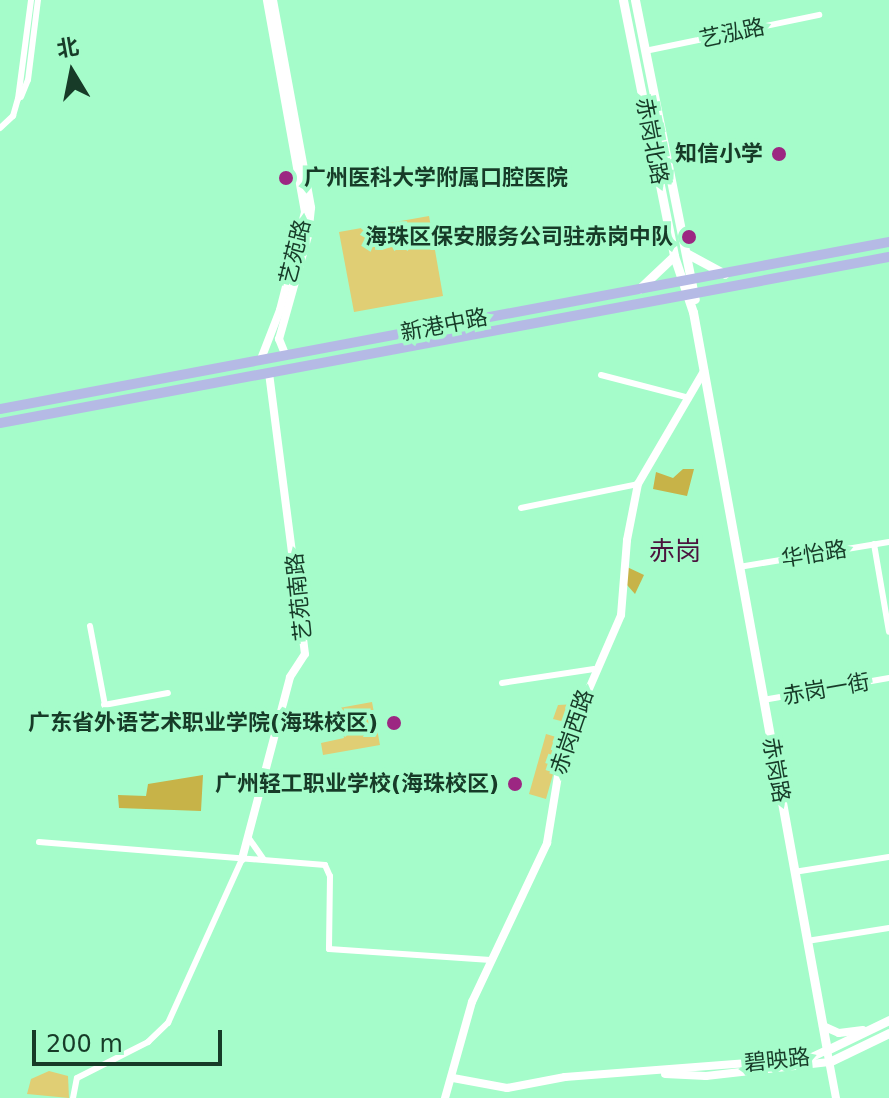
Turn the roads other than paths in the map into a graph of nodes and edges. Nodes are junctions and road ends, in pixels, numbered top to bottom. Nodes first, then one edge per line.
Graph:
1 (31, 0) edge
2 (38, 0) edge
3 (267, 0) edge
4 (273, 0) edge
5 (623, 0) edge
6 (635, 0) edge
7 (819, 15) dead end
8 (645, 51) junction
9 (18, 99) junction
10 (0, 128) edge
11 (889, 242) edge
12 (686, 253) junction
13 (674, 256) junction
14 (889, 257) edge
15 (725, 274) junction
16 (686, 281) junction
17 (639, 289) junction
18 (692, 293) junction
19 (285, 354) junction
20 (261, 359) junction
21 (704, 371) junction
22 (269, 372) junction
23 (601, 375) dead end
24 (689, 398) junction
25 (0, 409) edge
26 (0, 423) edge
27 (717, 442) junction
28 (638, 484) junction
29 (521, 508) dead end
30 (889, 542) edge
31 (874, 544) junction
32 (739, 567) junction
33 (90, 626) dead end
34 (889, 632) edge
35 (594, 669) junction
36 (889, 678) edge
37 (502, 683) dead end
38 (168, 693) dead end
39 (763, 700) junction
40 (104, 705) junction
41 (109, 727) dead end
42 (248, 837) junction
43 (39, 842) dead end
44 (889, 857) edge
45 (242, 859) junction
46 (265, 861) junction
47 (794, 872) junction
48 (889, 928) edge
49 (807, 941) junction
50 (491, 960) junction
51 (889, 1020) edge
52 (822, 1026) junction
53 (871, 1028) junction
54 (889, 1033) edge
55 (827, 1050) junction
56 (829, 1062) junction
57 (656, 1072) junction
58 (453, 1078) junction
59 (73, 1098) edge
60 (445, 1098) edge
61 (836, 1098) edge

1 - 9 street
2 - 9 street
3 - 20 street, 艺苑路
4 - 19 street, 艺苑路
5 - 13 main road, 赤岗北路
6 - 8 main road, 赤岗北路
7 - 8 street, 艺泓路
8 - 12 main road, 赤岗北路
9 - 10 street
11 - 15 main road, 新港中路
12 - 15 main road
12 - 16 main road, 赤岗北路
13 - 16 main road, 赤岗北路
13 - 17 main road
14 - 18 main road, 新港中路
15 - 16 main road, 新港中路
16 - 17 main road, 新港中路
16 - 18 main road, 赤岗路
17 - 19 main road, 新港中路
18 - 21 main road, 赤岗路
18 - 22 main road, 新港中路
18 - 27 main road, 赤岗路
19 - 20 main road, 新港中路
20 - 25 main road, 新港中路
21 - 24 street, 赤岗西路
21 - 27 main road, 赤岗路
22 - 26 main road, 新港中路
22 - 42 street, 艺苑南路
23 - 24 street
24 - 28 street, 赤岗西路
27 - 32 main road, 赤岗路
28 - 29 street
28 - 35 street, 赤岗西路
30 - 31 street, 华怡路
31 - 32 street, 华怡路
31 - 34 street
32 - 39 main road, 赤岗路
33 - 40 street
35 - 37 street
35 - 50 street, 赤岗西路
36 - 39 street, 赤岗一街
38 - 40 street
39 - 47 main road, 赤岗路
40 - 41 street
42 - 45 street, 艺苑南路
42 - 46 street
43 - 45 street
44 - 47 street
45 - 46 street
45 - 59 street
46 - 50 street
47 - 49 main road, 赤岗路
48 - 49 street
49 - 52 main road, 赤岗路
50 - 58 street, 赤岗西路
51 - 53 main road, 碧映路
52 - 53 street
52 - 55 main road, 赤岗路
53 - 55 main road, 碧映路
54 - 56 main road, 碧映路
55 - 56 street, 赤岗路
55 - 57 street, 碧映路
56 - 57 street, 碧映路
56 - 61 street, 赤岗路
57 - 58 street, 碧映路
58 - 60 street, 赤岗西路

